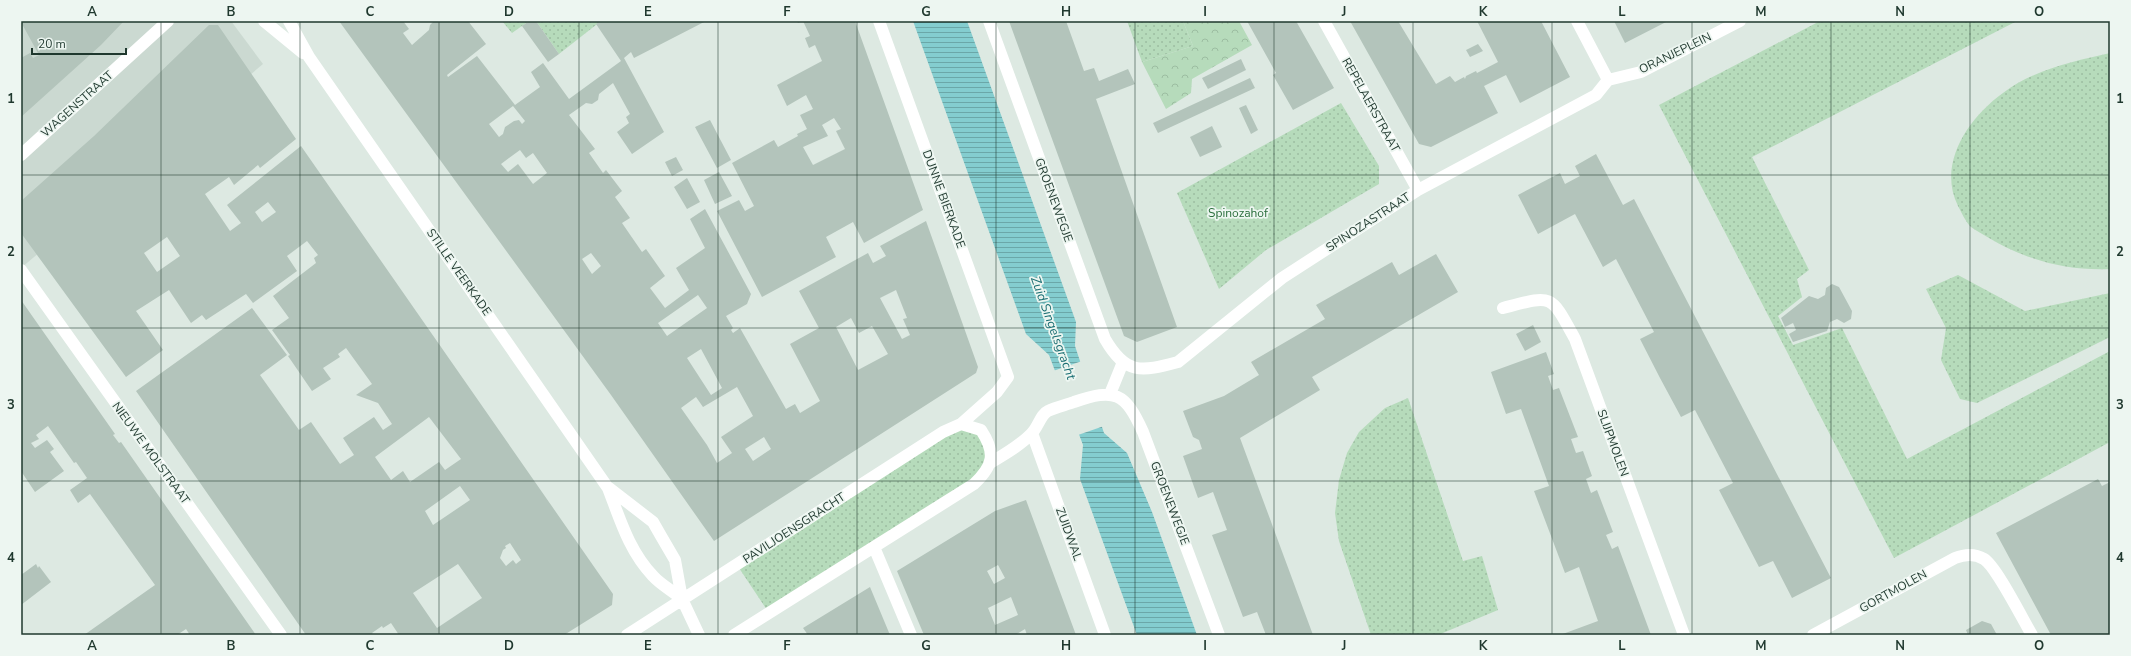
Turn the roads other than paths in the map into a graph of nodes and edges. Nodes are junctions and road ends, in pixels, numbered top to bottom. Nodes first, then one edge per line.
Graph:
1 (168, 21) edge
2 (264, 21) edge
3 (289, 21) edge
4 (879, 21) edge
5 (989, 21) edge
6 (1324, 21) edge
7 (1577, 21) edge
8 (1740, 21) edge
9 (309, 57) junction
10 (1608, 80) junction
11 (21, 156) edge
12 (1418, 190) junction
13 (21, 270) edge
14 (1503, 308) dead end
15 (1123, 362) junction
16 (1135, 369) joint
17 (1008, 377) joint
18 (1110, 394) junction
19 (961, 424) junction
20 (1032, 433) junction
21 (990, 463) junction
22 (608, 488) junction
23 (874, 547) junction
24 (682, 599) junction
25 (281, 635) edge
26 (627, 635) edge
27 (699, 635) edge
28 (734, 635) edge
29 (911, 635) edge
30 (1106, 635) edge
31 (1220, 635) edge
32 (1684, 635) edge
33 (1813, 635) edge
34 (2032, 635) edge

1 - 11 street, WAGENSTRAAT
2 - 9 street, STILLE VEERKADE
3 - 9 street, STILLE VEERKADE
4 - 17 street, DUNNE BIERKADE
5 - 15 street, GROENEWEGJE
6 - 12 street, REPELAERSTRAAT
7 - 10 street
8 - 10 street, ORANJEPLEIN
9 - 22 street, STILLE VEERKADE
10 - 12 street, SPINOZASTRAAT
12 - 16 street, SPINOZASTRAAT
13 - 25 street, NIEUWE MOLSTRAAT
14 - 32 street, SLIJPMOLEN
15 - 16 street, GROENEWEGJE
15 - 18 street
17 - 19 street, PAVILJOENSGRACHT
18 - 20 street
18 - 31 street, GROENEWEGJE
19 - 21 street
19 - 24 street, PAVILJOENSGRACHT
20 - 21 street
20 - 30 street, ZUIDWAL
21 - 23 street
22 - 24 street, STILLE VEERKADE
22 - 24 street, STILLE VEERKADE
23 - 28 street
23 - 29 street
24 - 26 street, PAVILJOENSGRACHT
24 - 27 street, STILLE VEERKADE
33 - 34 street, GORTMOLEN

